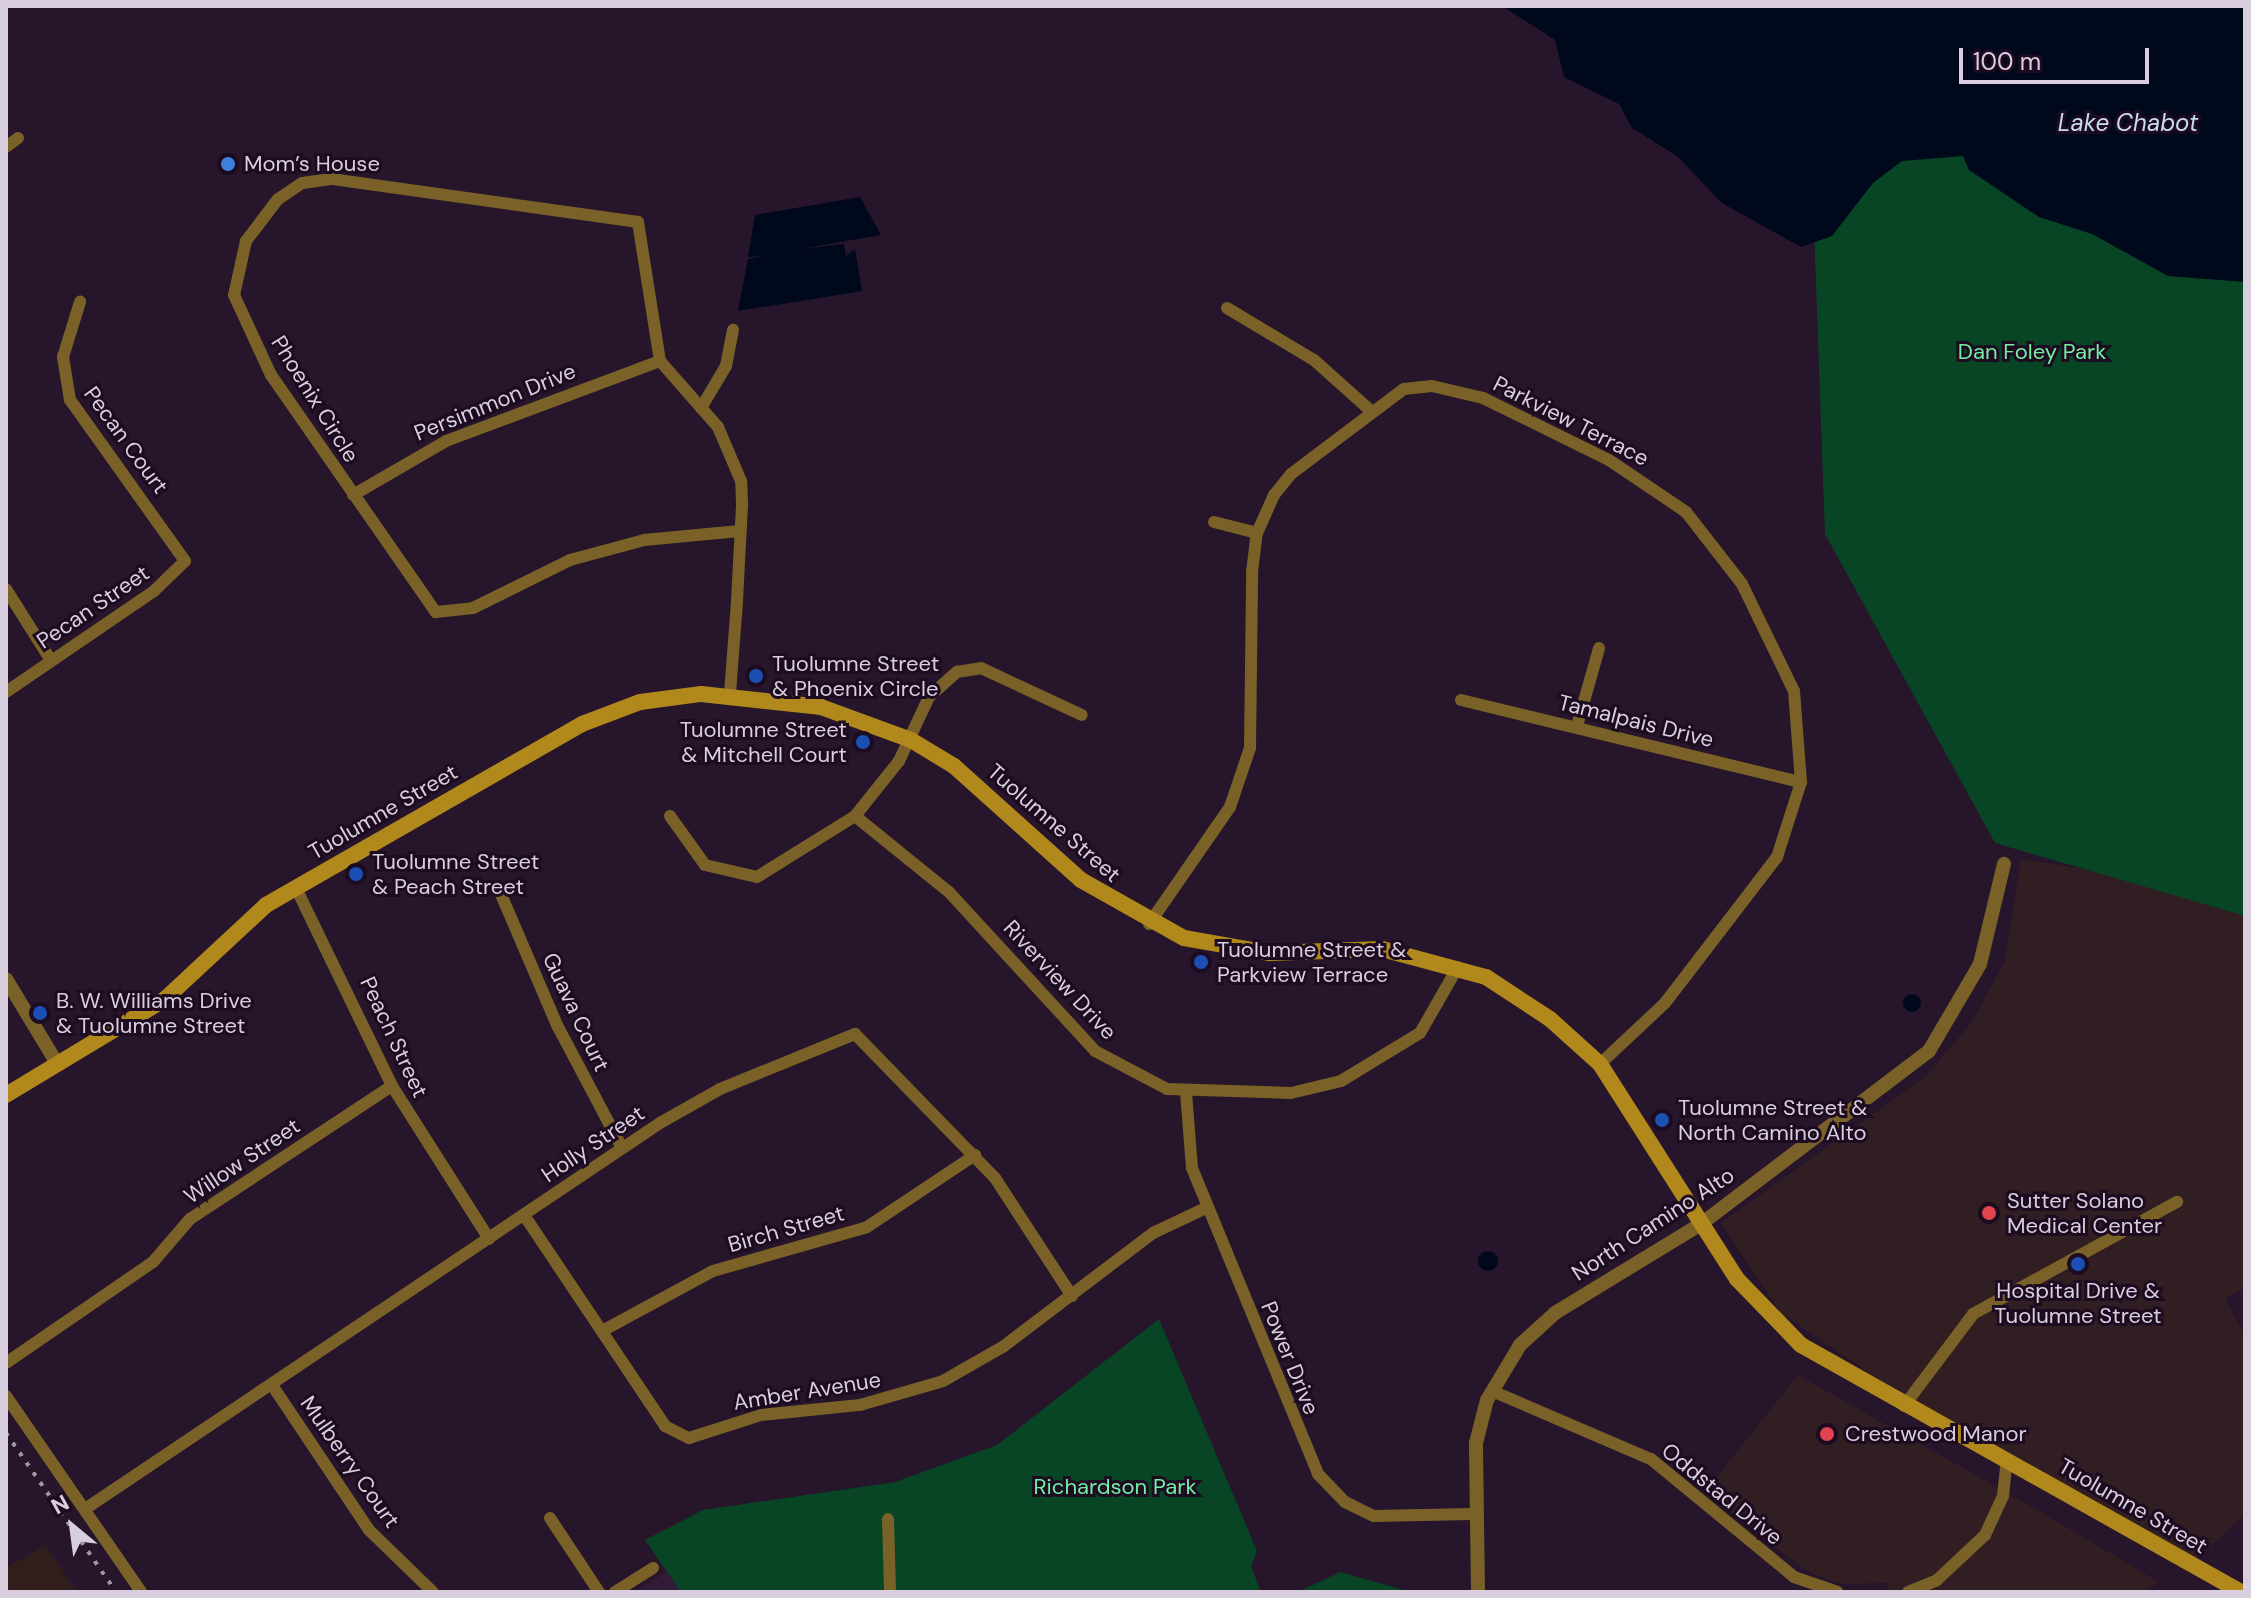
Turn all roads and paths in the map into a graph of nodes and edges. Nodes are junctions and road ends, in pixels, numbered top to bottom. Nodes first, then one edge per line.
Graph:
1 (18, 138) dead end
2 (6, 147) edge
3 (80, 302) dead end
4 (1227, 308) dead end
5 (733, 330) dead end
6 (660, 361) junction
7 (701, 408) junction
8 (1370, 410) junction
9 (353, 495) junction
10 (1214, 522) dead end
11 (740, 531) junction
12 (1257, 533) junction
13 (180, 547) joint
14 (6, 589) edge
15 (1599, 648) dead end
16 (50, 659) junction
17 (6, 692) edge
18 (730, 693) junction
19 (1461, 700) dead end
20 (1082, 715) dead end
21 (1577, 726) junction
22 (911, 740) junction
23 (1801, 782) junction
24 (670, 816) dead end
25 (855, 816) junction
26 (2004, 864) dead end
27 (296, 888) junction
28 (500, 892) dead end
29 (1149, 924) junction
30 (1458, 967) junction
31 (6, 979) edge
32 (1600, 1064) junction
33 (58, 1065) junction
34 (392, 1086) junction
35 (1186, 1093) junction
36 (6, 1095) edge
37 (622, 1148) junction
38 (975, 1155) junction
39 (2177, 1202) dead end
40 (1206, 1208) junction
41 (524, 1215) junction
42 (1701, 1224) junction
43 (489, 1239) junction
44 (1072, 1296) junction
45 (602, 1331) junction
46 (6, 1363) edge
47 (272, 1385) junction
48 (1492, 1391) junction
49 (6, 1396) edge
50 (1904, 1406) junction
51 (2007, 1460) junction
52 (85, 1509) junction
53 (1472, 1514) junction
54 (550, 1518) dead end
55 (888, 1519) dead end
56 (653, 1568) dead end
57 (141, 1592) edge
58 (433, 1592) edge
59 (599, 1592) edge
60 (615, 1592) edge
61 (890, 1592) edge
62 (1478, 1592) edge
63 (1838, 1592) edge
64 (1908, 1592) edge
65 (2241, 1592) edge

1 - 2 street
3 - 13 street, Pecan Court
4 - 8 street
5 - 7 street
6 - 7 street
6 - 9 street, Persimmon Drive
6 - 9 street, Phoenix Circle
7 - 11 street
8 - 12 street, Parkview Terrace
8 - 23 street, Parkview Terrace
9 - 11 street, Phoenix Circle
10 - 12 street
11 - 18 street
12 - 29 street, Parkview Terrace
13 - 16 street, Pecan Street
14 - 16 street
15 - 21 street
16 - 17 street, Pecan Street
18 - 22 main road, Tuolumne Street
18 - 27 main road, Tuolumne Street
19 - 21 street, Tamalpais Drive
20 - 22 street
21 - 23 street, Tamalpais Drive
22 - 25 street
22 - 29 main road, Tuolumne Street
23 - 32 street, Parkview Terrace
24 - 25 street
25 - 35 street, Riverview Drive
26 - 42 street, North Camino Alto
27 - 33 main road, Tuolumne Street
27 - 34 street, Peach Street
28 - 37 street, Guava Court
29 - 30 main road, Tuolumne Street
30 - 32 main road, Tuolumne Street
30 - 35 street, Riverview Drive
31 - 33 street
32 - 42 main road, Tuolumne Street
33 - 36 main road, Tuolumne Street
34 - 43 street, Peach Street
34 - 46 street, Willow Street
35 - 40 street, Power Drive
37 - 38 street, Holly Street
37 - 41 street, Holly Street
38 - 44 street, Holly Street
38 - 45 street, Birch Street
39 - 50 street
40 - 44 street, Amber Avenue
40 - 53 street, Power Drive
41 - 43 street, Holly Street
41 - 45 street, Amber Avenue
42 - 48 street, North Camino Alto
42 - 50 main road, Tuolumne Street
43 - 47 street, Holly Street
44 - 45 street, Amber Avenue
47 - 52 street, Holly Street
47 - 58 street, Mulberry Court
48 - 53 street, North Camino Alto
48 - 63 street, Oddstad Drive
49 - 52 street
50 - 51 main road, Tuolumne Street
51 - 64 street
51 - 65 main road, Tuolumne Street
52 - 57 street
53 - 62 street, North Camino Alto
54 - 59 street
55 - 61 street
56 - 60 street

